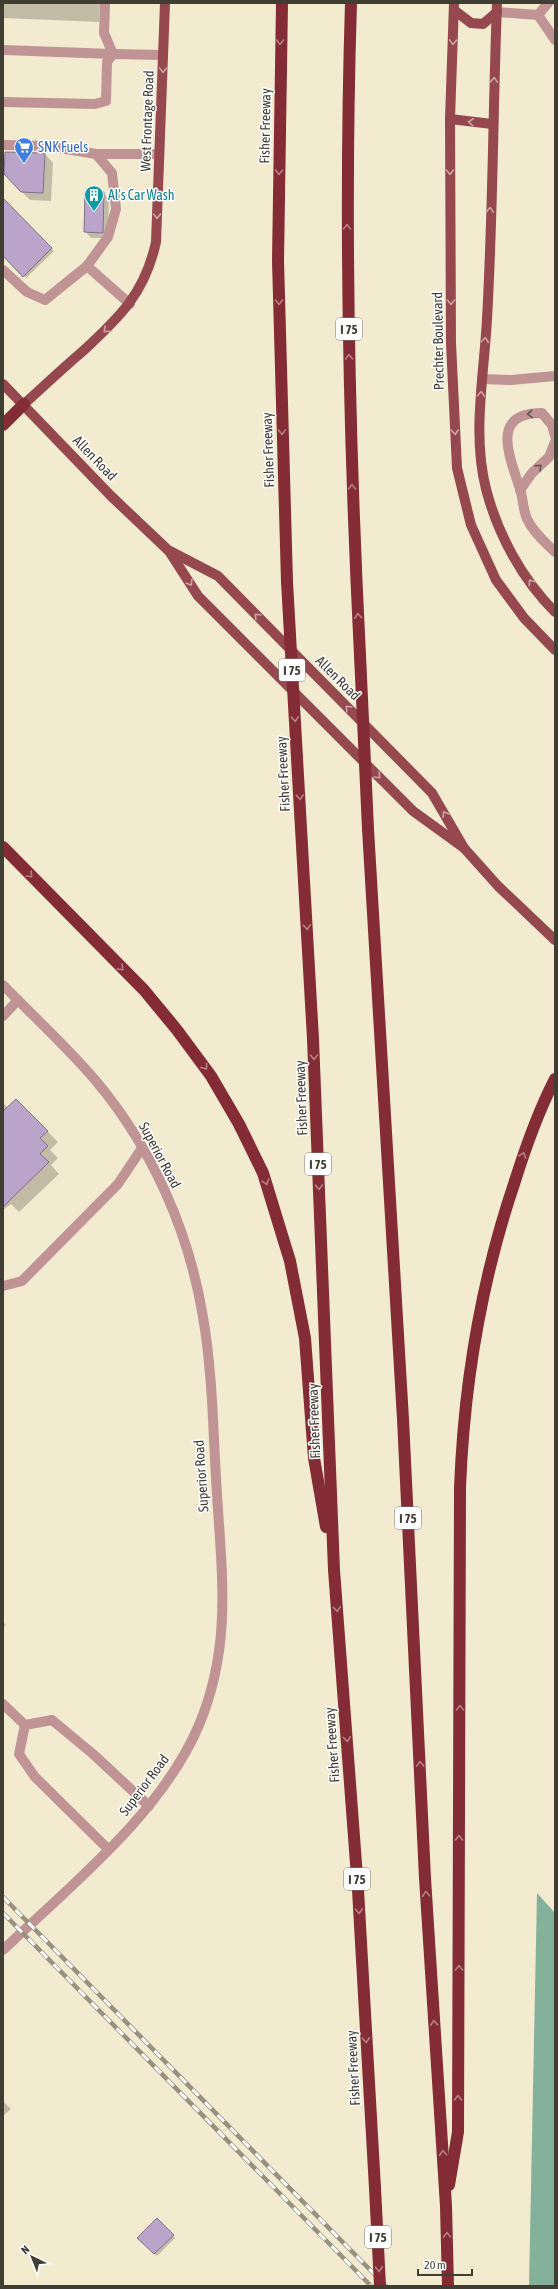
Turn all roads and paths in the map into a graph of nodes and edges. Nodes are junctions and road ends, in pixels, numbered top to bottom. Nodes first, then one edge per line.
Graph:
1 (105, 3) edge
2 (165, 3) edge
3 (282, 3) edge
4 (351, 3) edge
5 (548, 3) edge
6 (454, 7) edge
7 (497, 7) edge
8 (538, 15) junction
9 (555, 40) edge
10 (3, 50) edge
11 (113, 54) junction
12 (163, 55) junction
13 (3, 102) edge
14 (450, 119) junction
15 (492, 124) junction
16 (3, 145) edge
17 (96, 154) junction
18 (159, 154) junction
19 (87, 266) junction
20 (3, 270) edge
21 (130, 304) junction
22 (555, 376) edge
23 (482, 378) junction
24 (3, 384) edge
25 (24, 404) junction
26 (3, 425) edge
27 (555, 436) edge
28 (555, 442) edge
29 (520, 490) junction
30 (169, 551) junction
31 (555, 552) edge
32 (555, 612) edge
33 (555, 650) edge
34 (3, 847) edge
35 (464, 848) junction
36 (555, 940) edge
37 (3, 985) edge
38 (18, 1000) junction
39 (3, 1016) edge
40 (555, 1079) edge
41 (142, 1148) junction
42 (3, 1286) edge
43 (334, 1570) junction
44 (3, 1704) edge
45 (25, 1725) junction
46 (149, 1806) junction
47 (108, 1849) junction
48 (3, 1950) edge
49 (446, 2206) junction
50 (380, 2286) edge
51 (448, 2286) edge

1 - 11 street
2 - 12 main road, West Frontage Road
3 -> 43 highway, Fisher Freeway / I 75, bridge
49 -> 4 highway, I 75, bridge
5 - 8 street
6 - 7 main road
6 -> 14 main road, Prechter Boulevard
7 - 8 street
15 -> 7 main road
8 - 9 street
10 - 11 street
11 - 12 street
11 - 13 street
12 -> 18 main road, West Frontage Road
15 -> 14 main road
14 -> 33 main road, Prechter Boulevard
23 -> 15 main road
16 - 17 street
17 - 18 street
17 - 19 street
18 -> 21 main road, West Frontage Road
19 - 20 street
19 - 21 street
21 -> 25 main road, West Frontage Road
22 - 23 street
32 -> 23 main road
24 - 25 main road, Allen Road
25 - 26 highway
25 - 30 main road, Allen Road
27 -> 29 street
29 -> 28 street
29 - 31 street
30 -> 35 main road, Allen Road
35 -> 30 main road, Allen Road
34 -> 43 highway
35 - 36 main road, Allen Road
37 - 38 street, Superior Road
38 - 39 street
38 - 41 street, Superior Road
49 -> 40 highway
41 - 42 street
41 - 46 street, Superior Road
43 -> 50 highway, Fisher Freeway / I 75, bridge
44 - 45 street
45 - 46 street
45 - 47 street
46 - 47 street, Superior Road
47 - 48 street, Superior Road
51 -> 49 highway, I 75

